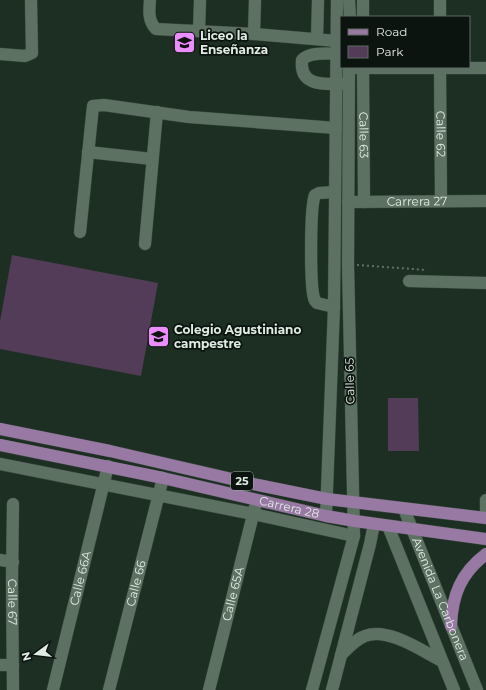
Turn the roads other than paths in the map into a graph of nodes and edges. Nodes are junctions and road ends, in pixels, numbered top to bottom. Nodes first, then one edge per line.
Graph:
1 (31, 0) edge
2 (150, 0) edge
3 (200, 0) edge
4 (255, 0) edge
5 (318, 0) edge
6 (337, 0) edge
7 (350, 0) edge
8 (363, 0) edge
9 (440, 0) edge
10 (350, 16) edge
11 (363, 16) edge
12 (440, 16) edge
13 (199, 31) junction
14 (254, 34) junction
15 (317, 39) junction
16 (337, 41) junction
17 (0, 54) edge
18 (339, 54) edge
19 (349, 68) edge
20 (363, 68) edge
21 (440, 68) edge
22 (486, 68) edge
23 (336, 84) junction
24 (349, 84) junction
25 (156, 112) junction
26 (336, 128) junction
27 (88, 152) junction
28 (152, 159) junction
29 (335, 192) junction
30 (486, 201) edge
31 (348, 202) junction
32 (364, 202) junction
33 (441, 202) junction
34 (80, 232) dead end
35 (145, 244) dead end
36 (409, 281) dead end
37 (486, 283) edge
38 (334, 307) junction
39 (0, 429) edge
40 (0, 445) edge
41 (0, 464) edge
42 (108, 466) junction
43 (163, 478) junction
44 (104, 485) junction
45 (158, 496) junction
46 (257, 499) junction
47 (327, 499) junction
48 (486, 500) edge
49 (353, 502) junction
50 (13, 504) dead end
51 (404, 509) junction
52 (253, 514) junction
53 (326, 516) junction
54 (486, 518) edge
55 (355, 521) junction
56 (374, 524) junction
57 (388, 526) junction
58 (412, 528) junction
59 (354, 536) junction
60 (486, 539) edge
61 (486, 554) edge
62 (0, 560) edge
63 (13, 562) junction
64 (451, 626) junction
65 (341, 655) junction
66 (442, 661) junction
67 (0, 665) edge
68 (13, 665) junction
69 (13, 690) edge
70 (53, 690) edge
71 (109, 690) edge
72 (210, 690) edge
73 (312, 690) edge
74 (332, 690) edge
75 (454, 690) edge
76 (476, 690) edge

1 - 17 street
2 - 13 street
3 - 13 street
4 - 14 street
5 - 15 street
6 - 16 street, Calle 65
7 - 10 street
8 - 11 street
9 - 12 street
13 - 14 street
14 - 15 street
15 - 16 street
16 - 18 street, Calle 65
18 - 23 street, Calle 65
18 - 23 street
19 - 24 street, Calle 65
20 - 21 street
20 - 32 street, Calle 63
21 - 22 street
21 - 33 street, Calle 62
23 - 24 street
23 - 26 street, Calle 65
24 - 31 street, Calle 65
25 - 26 street
25 - 27 street
25 - 28 street
26 - 29 street, Calle 65
27 - 28 street
27 - 34 street
28 - 35 street
29 - 38 street, Calle 65
29 - 38 street
30 - 33 street, Carrera 27
31 - 32 street, Carrera 27
31 - 49 street, Calle 65
32 - 33 street, Carrera 27
36 - 37 street
38 - 47 street, Calle 65
39 - 47 main road, Carrera 28 / 25
40 - 42 main road, Carrera 28 / 25
41 - 44 street
42 - 43 main road, Carrera 28 / 25
42 - 44 street, Calle 66A
43 - 45 street, Calle 66
43 - 46 main road, Carrera 28 / 25
44 - 45 street
44 - 70 street, Calle 66A
45 - 52 street
45 - 71 street, Calle 66
46 - 52 street, Calle 65A
46 - 53 main road, Carrera 28 / 25
47 - 49 main road, Carrera 28 / 25
47 - 53 street, Calle 65
48 - 54 street
49 - 51 main road, Carrera 28 / 25
49 - 55 street, Calle 65
50 - 63 street, Calle 67
51 - 54 main road, Carrera 28 / 25
51 - 58 street, Avenida La Carbonera
52 - 59 street
52 - 72 street, Calle 65A
53 - 55 main road, Carrera 28 / 25
55 - 56 main road, Carrera 28 / 25
55 - 59 street, Calle 65
56 - 57 main road, Carrera 28 / 25
56 - 65 street
57 - 58 main road, Carrera 28 / 25
57 - 66 street, Avenida La Carbonera
58 - 60 main road, Carrera 28 / 25
58 - 64 street, Avenida La Carbonera
59 - 73 street, Calle 65
61 - 64 main road
62 - 63 street
63 - 68 street, Calle 67
64 - 76 street, Avenida La Carbonera
65 - 66 street
65 - 74 street
66 - 75 street, Avenida La Carbonera
67 - 68 street
68 - 69 street, Calle 67

